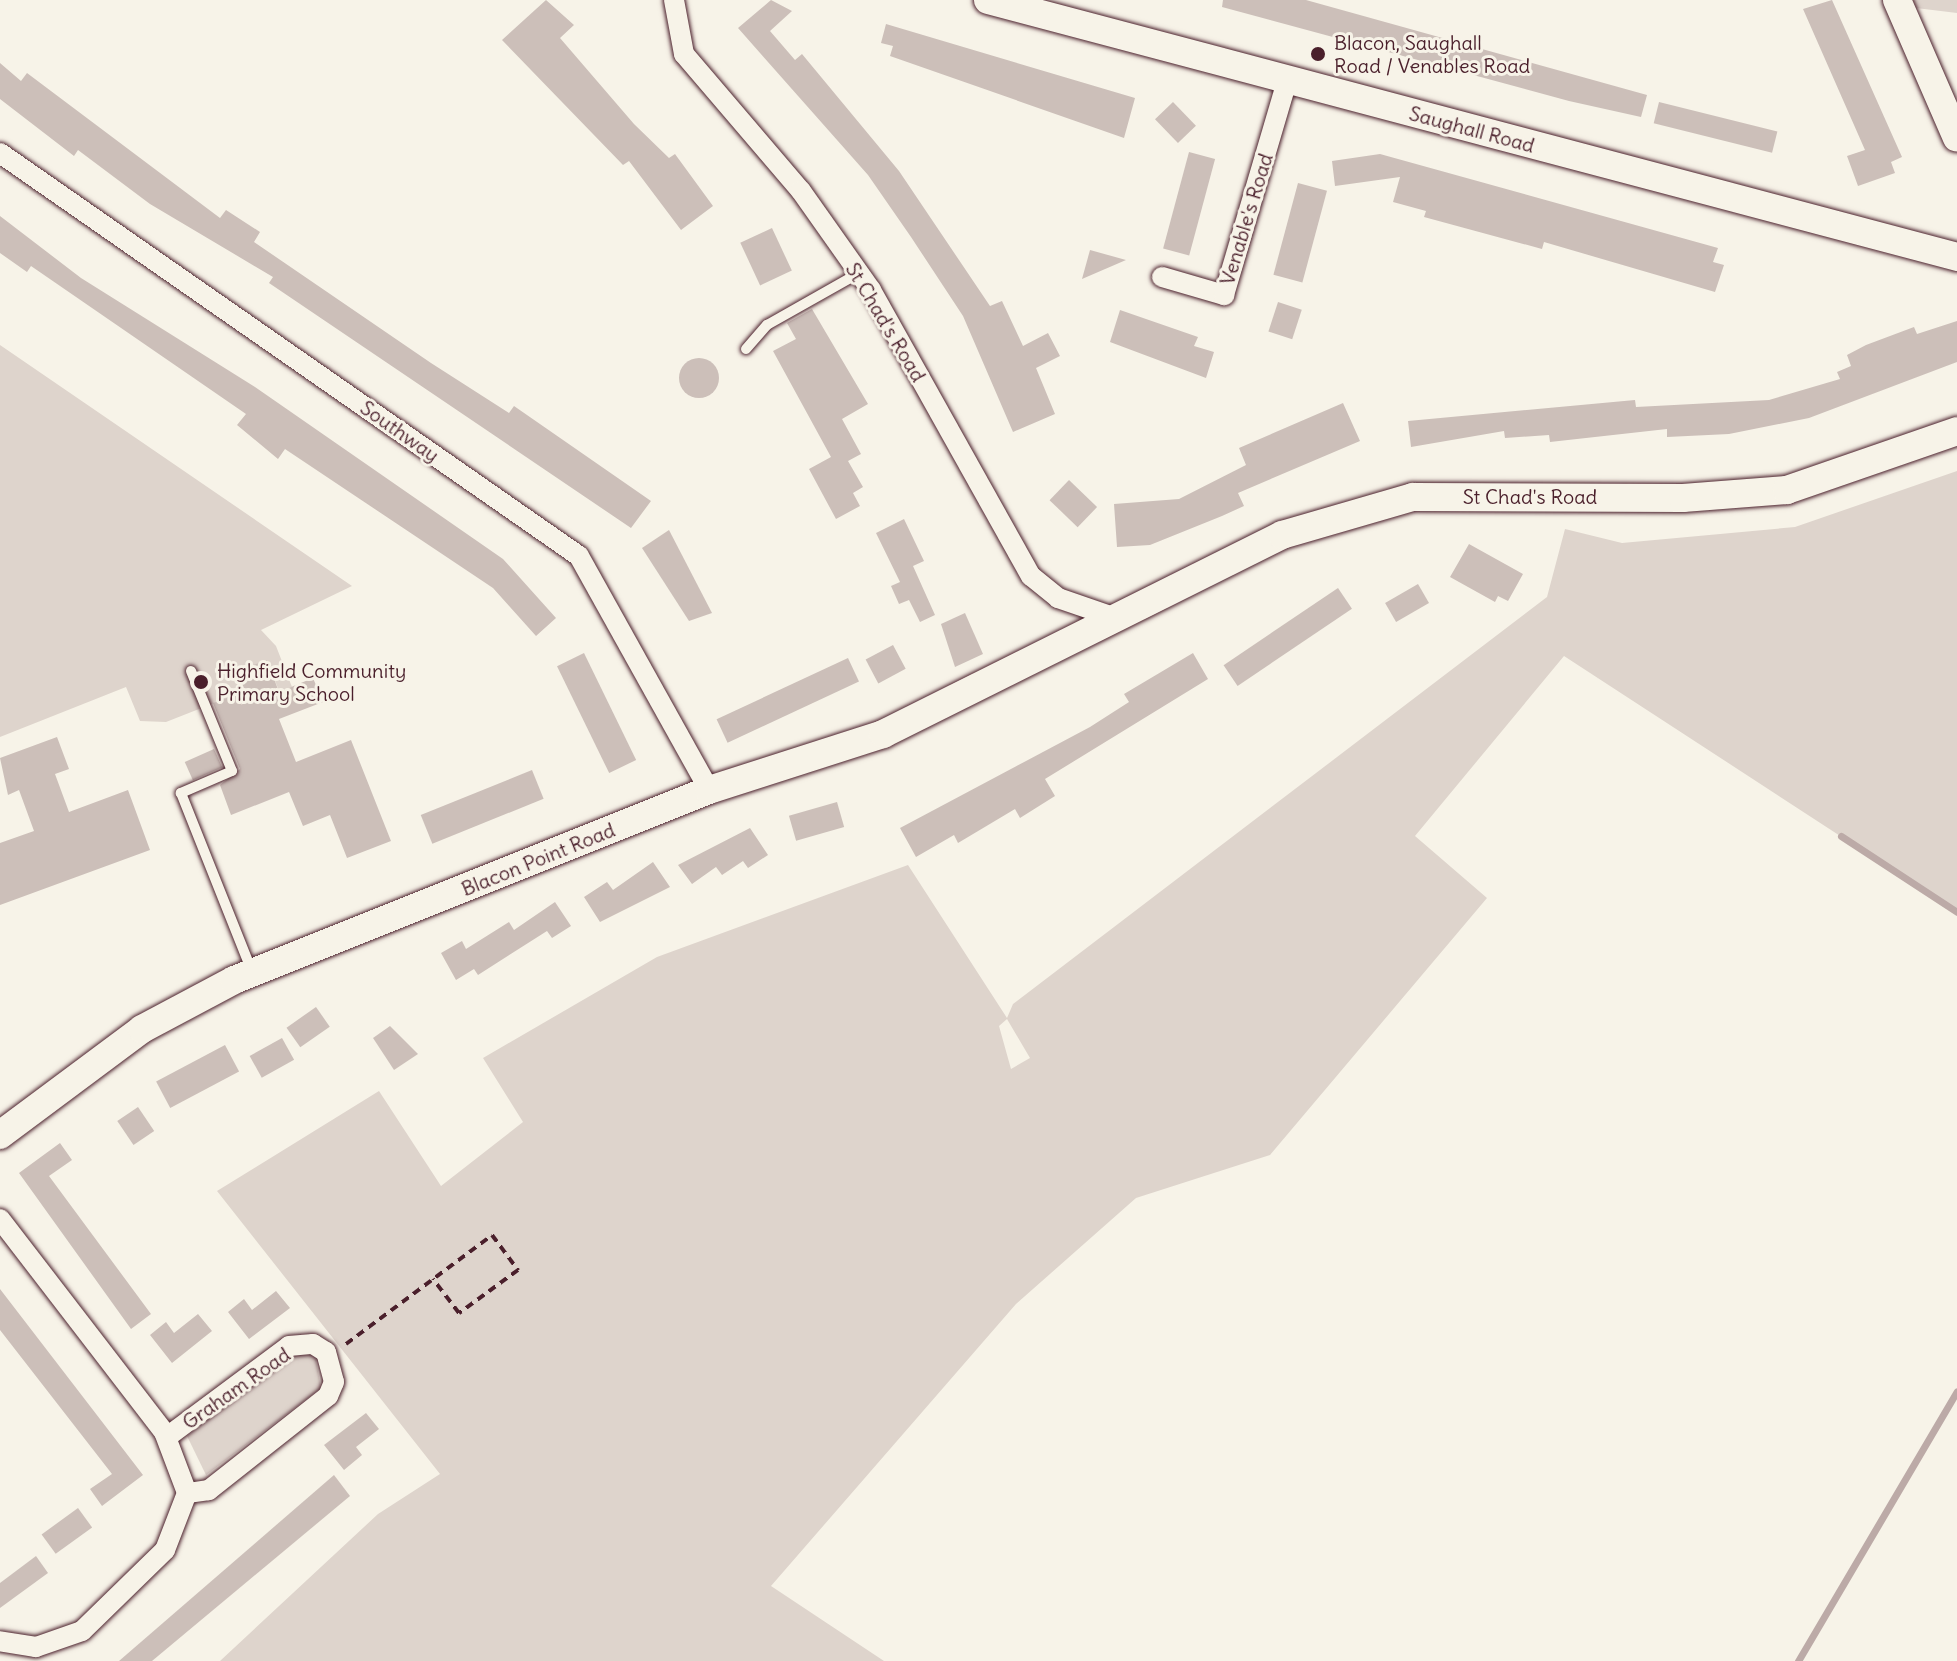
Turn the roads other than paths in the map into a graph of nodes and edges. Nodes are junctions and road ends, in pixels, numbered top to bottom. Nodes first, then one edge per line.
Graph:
1 (674, 0) edge
2 (988, 0) edge
3 (1897, 0) edge
4 (1287, 81) junction
5 (1957, 138) edge
6 (0, 153) edge
7 (1957, 257) edge
8 (859, 273) junction
9 (1162, 277) dead end
10 (746, 349) dead end
11 (1957, 431) edge
12 (1111, 624) junction
13 (191, 671) dead end
14 (709, 790) junction
15 (253, 973) junction
16 (0, 1135) edge
17 (0, 1219) edge
18 (167, 1437) junction
19 (187, 1493) junction
20 (0, 1641) edge

1 - 8 street, St Chad's Road
2 - 4 street, Saughall Road
3 - 5 street
4 - 7 street, Saughall Road
4 - 9 street, Venable's Road
6 - 14 street, Southway
8 - 10 lane
8 - 12 street, St Chad's Road
11 - 12 street, St Chad's Road
12 - 14 street, Blacon Point Road
13 - 15 lane
14 - 15 street, Blacon Point Road
15 - 16 street, Blacon Point Road
17 - 18 street, Graham Road
18 - 19 street, Graham Road
18 - 19 street, Graham Road
19 - 20 street

